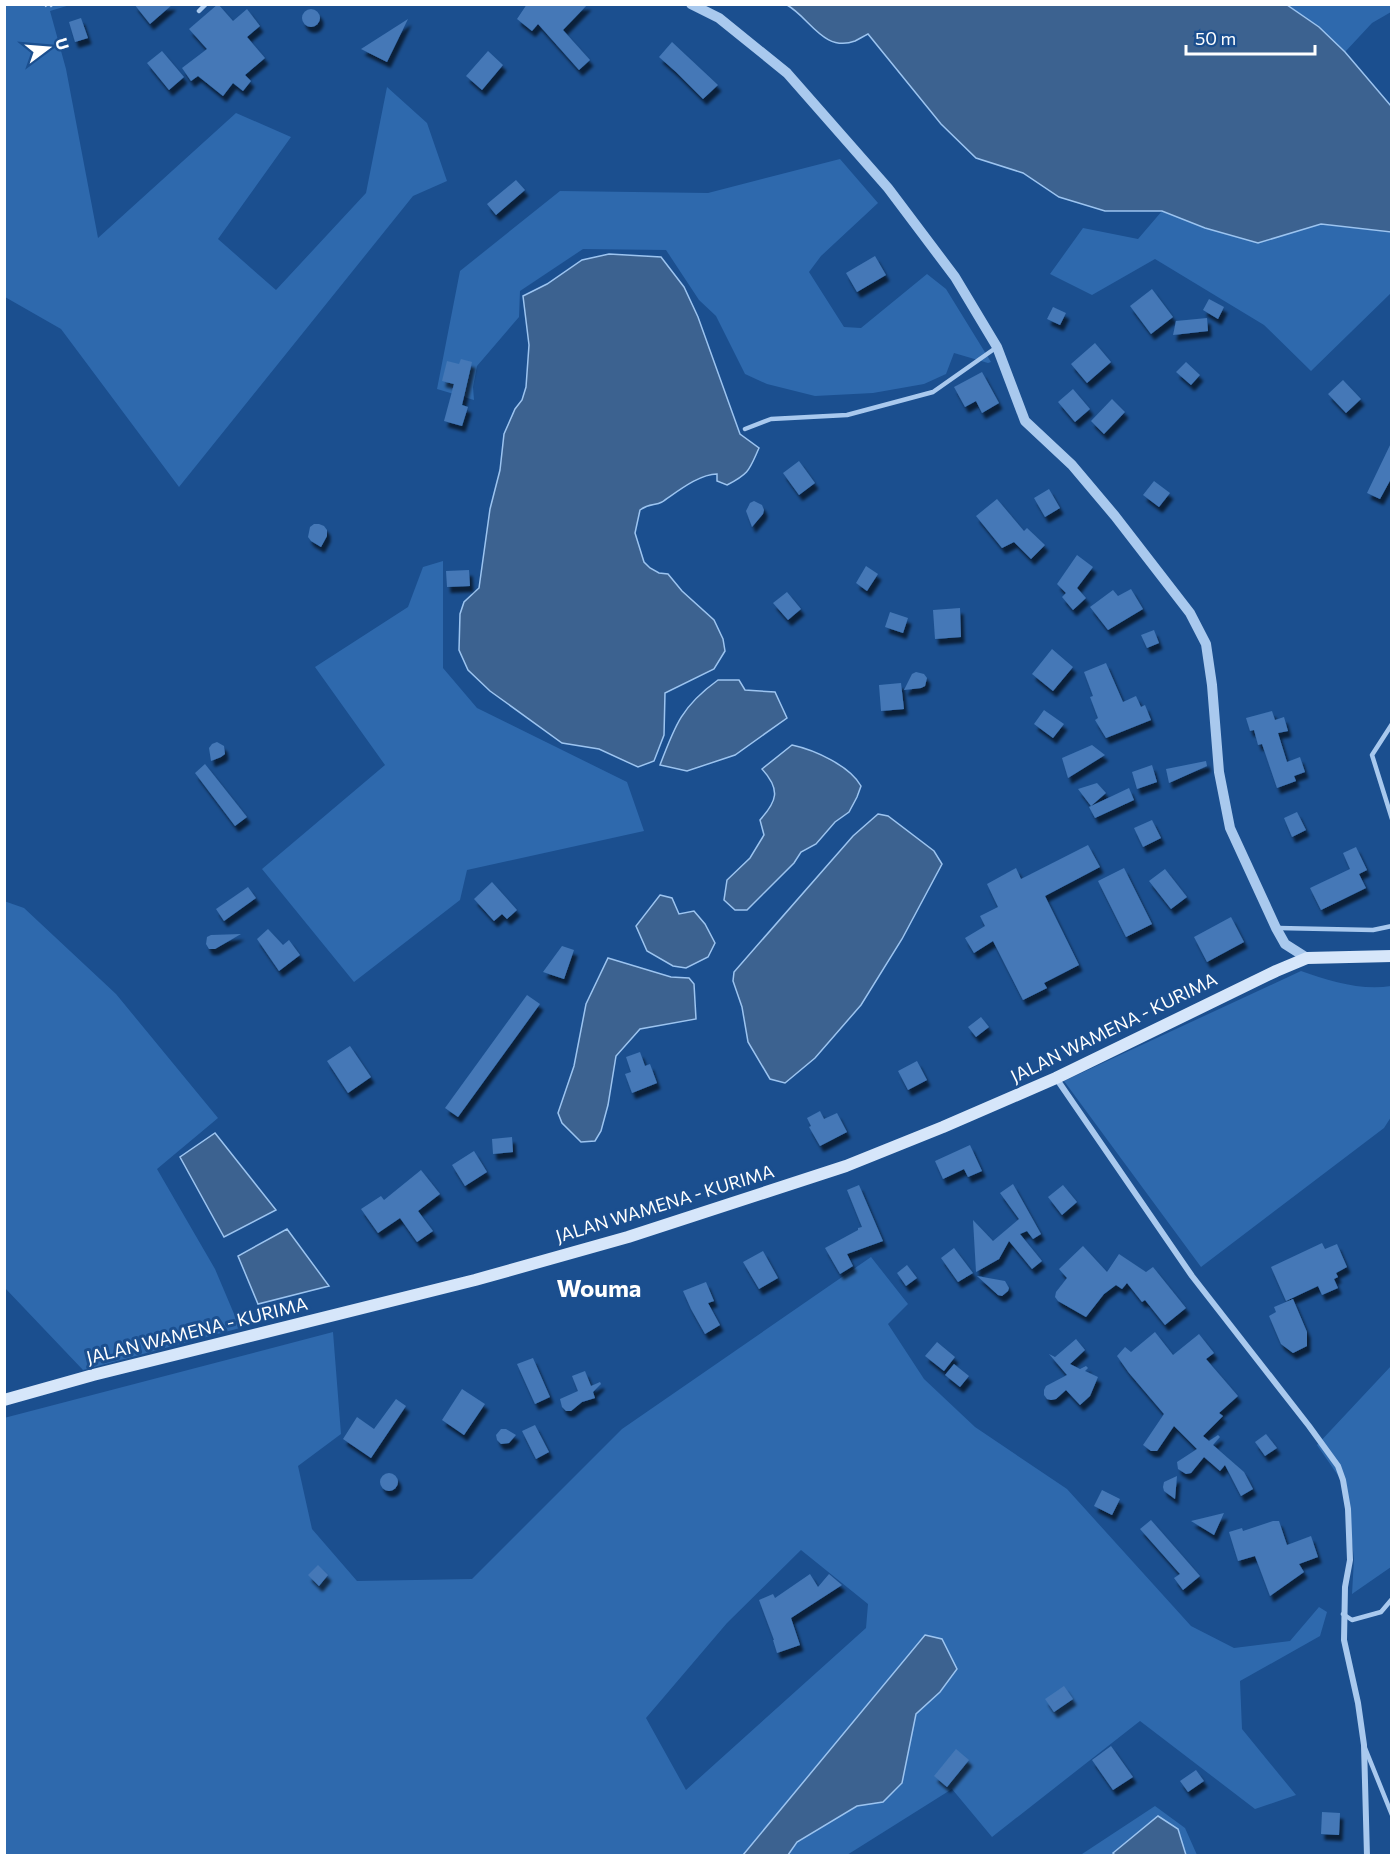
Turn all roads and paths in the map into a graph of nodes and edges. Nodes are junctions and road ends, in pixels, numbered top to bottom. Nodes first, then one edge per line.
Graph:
1 (45, 4) edge
2 (53, 4) edge
3 (206, 4) edge
4 (691, 4) edge
5 (199, 11) dead end
6 (997, 347) junction
7 (745, 429) dead end
8 (1392, 724) edge
9 (1392, 819) edge
10 (1392, 926) edge
11 (1276, 928) junction
12 (1392, 956) edge
13 (1307, 958) junction
14 (1056, 1078) junction
15 (4, 1400) edge
16 (1392, 1599) edge
17 (1343, 1614) junction
18 (1365, 1745) junction
19 (1392, 1815) edge
20 (1367, 1856) edge

1 - 2 path
3 - 5 lane
4 - 6 street
6 - 7 lane
6 - 11 street
8 - 9 lane
10 - 11 lane
11 - 13 street
12 - 13 main road
13 - 14 main road, JALAN WAMENA - KURIMA
14 - 15 main road, JALAN WAMENA - KURIMA
14 - 17 street
16 - 17 lane
17 - 18 street
18 - 19 lane
18 - 20 street

